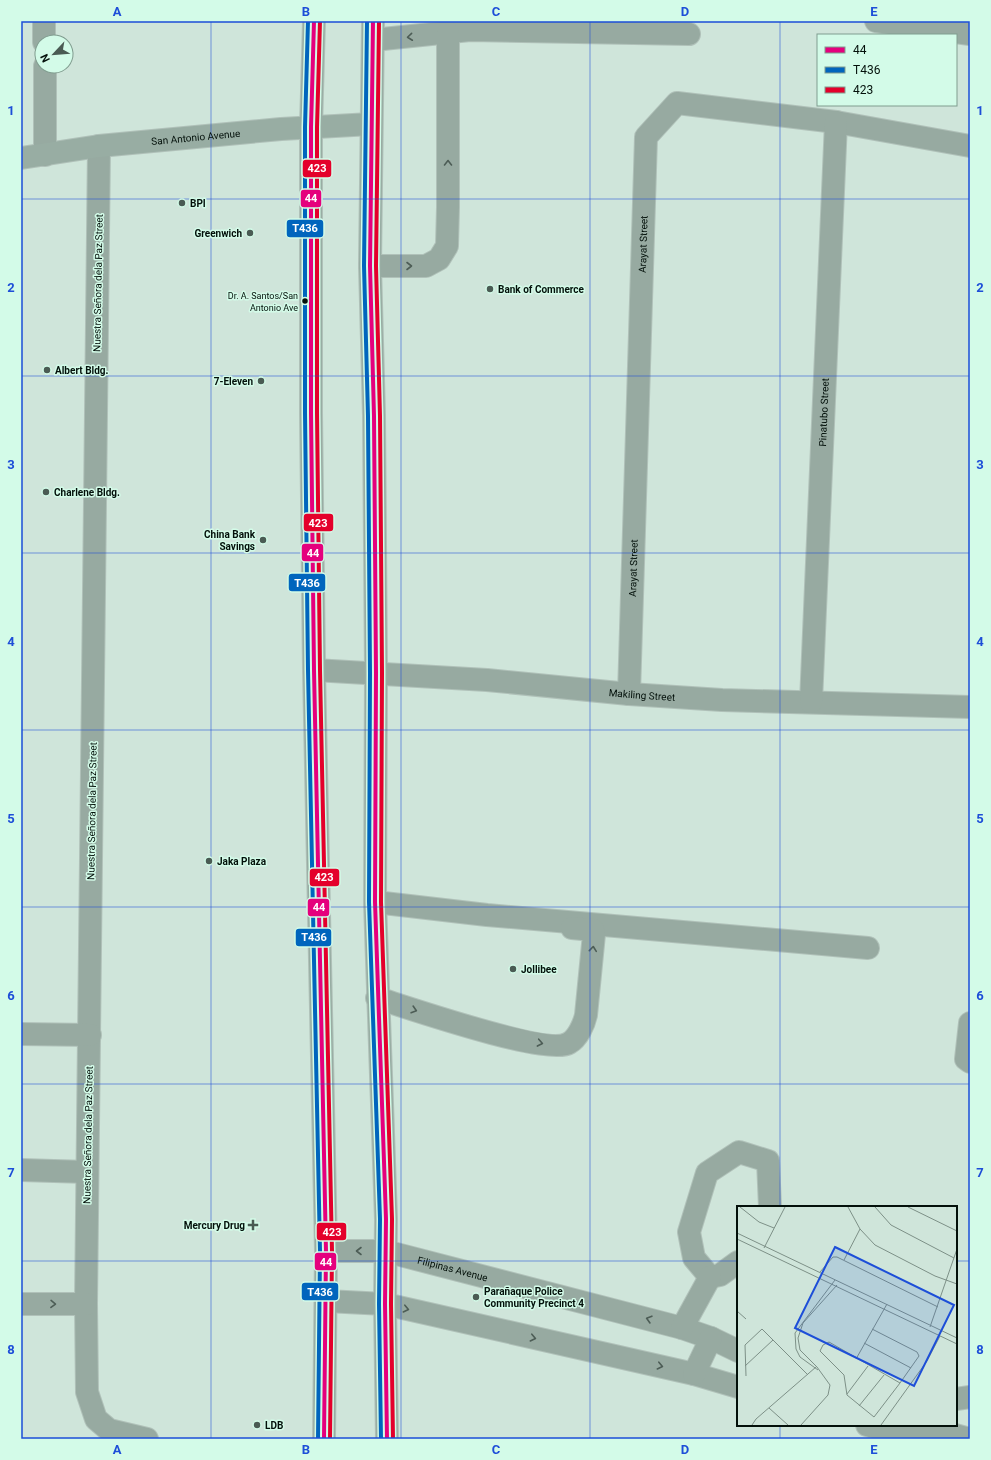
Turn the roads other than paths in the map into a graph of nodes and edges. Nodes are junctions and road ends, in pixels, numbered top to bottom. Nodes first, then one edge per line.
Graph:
1 (44, 21) edge
2 (314, 21) edge
3 (876, 21) edge
4 (948, 26) edge
5 (373, 31) edge
6 (448, 33) junction
7 (44, 34) edge
8 (689, 34) dead end
9 (970, 34) edge
10 (45, 74) edge
11 (836, 122) junction
12 (371, 124) junction
13 (311, 127) junction
14 (99, 146) junction
15 (970, 146) edge
16 (45, 155) junction
17 (21, 158) edge
18 (370, 266) junction
19 (314, 670) junction
20 (376, 673) junction
21 (629, 694) junction
22 (811, 702) junction
23 (970, 707) edge
24 (375, 902) junction
25 (487, 915) junction
26 (868, 948) dead end
27 (377, 998) junction
28 (970, 1023) edge
29 (21, 1034) edge
30 (90, 1035) junction
31 (968, 1061) edge
32 (21, 1170) edge
33 (87, 1172) junction
34 (770, 1206) edge
35 (386, 1250) junction
36 (326, 1251) junction
37 (737, 1263) edge
38 (710, 1277) junction
39 (326, 1300) junction
40 (21, 1304) edge
41 (86, 1304) junction
42 (385, 1304) junction
43 (682, 1328) junction
44 (711, 1338) junction
45 (737, 1351) edge
46 (694, 1374) junction
47 (737, 1387) edge
48 (970, 1397) edge
49 (957, 1399) edge
50 (870, 1426) edge
51 (147, 1439) edge
52 (324, 1439) edge
53 (387, 1439) edge
54 (970, 1439) edge

1 - 7 street
2 - 13 main road
3 - 4 street
4 - 9 street
6 -> 5 street
5 - 12 main road
6 - 8 street
18 -> 6 street
10 - 16 street
11 - 15 street, Arayat Street
11 - 21 street, Arayat Street
11 - 22 street, Pinatubo Street
12 - 13 main road, San Antonio Avenue
12 - 18 main road
13 - 14 main road, San Antonio Avenue
13 - 19 main road
14 - 16 main road, San Antonio Avenue
14 - 30 street, Nuestra Señora dela Paz Street
16 - 17 main road, San Antonio Avenue
18 - 20 main road
19 - 20 street, Makiling Street
19 - 36 main road
20 - 21 street, Makiling Street
20 - 24 main road
21 - 22 street, Makiling Street
22 - 23 street, Makiling Street
24 - 25 street
24 - 27 main road
25 - 26 street
27 -> 25 street
27 - 35 main road
28 - 31 street
29 - 30 street
30 - 33 street, Nuestra Señora dela Paz Street
32 - 33 street
33 - 41 street, Nuestra Señora dela Paz Street
34 - 38 street
35 -> 36 street, Filipinas Avenue
35 - 42 main road
43 -> 35 street, Filipinas Avenue
36 - 39 main road
37 - 38 street
38 - 43 street
39 - 42 street
39 - 52 main road
40 -> 41 street
41 - 51 street, Nuestra Señora dela Paz Street
42 -> 46 street
42 - 53 main road
43 - 44 street, Filipinas Avenue
44 - 45 street, Filipinas Avenue
44 - 46 street
46 - 47 street
48 - 49 street
50 - 54 street

